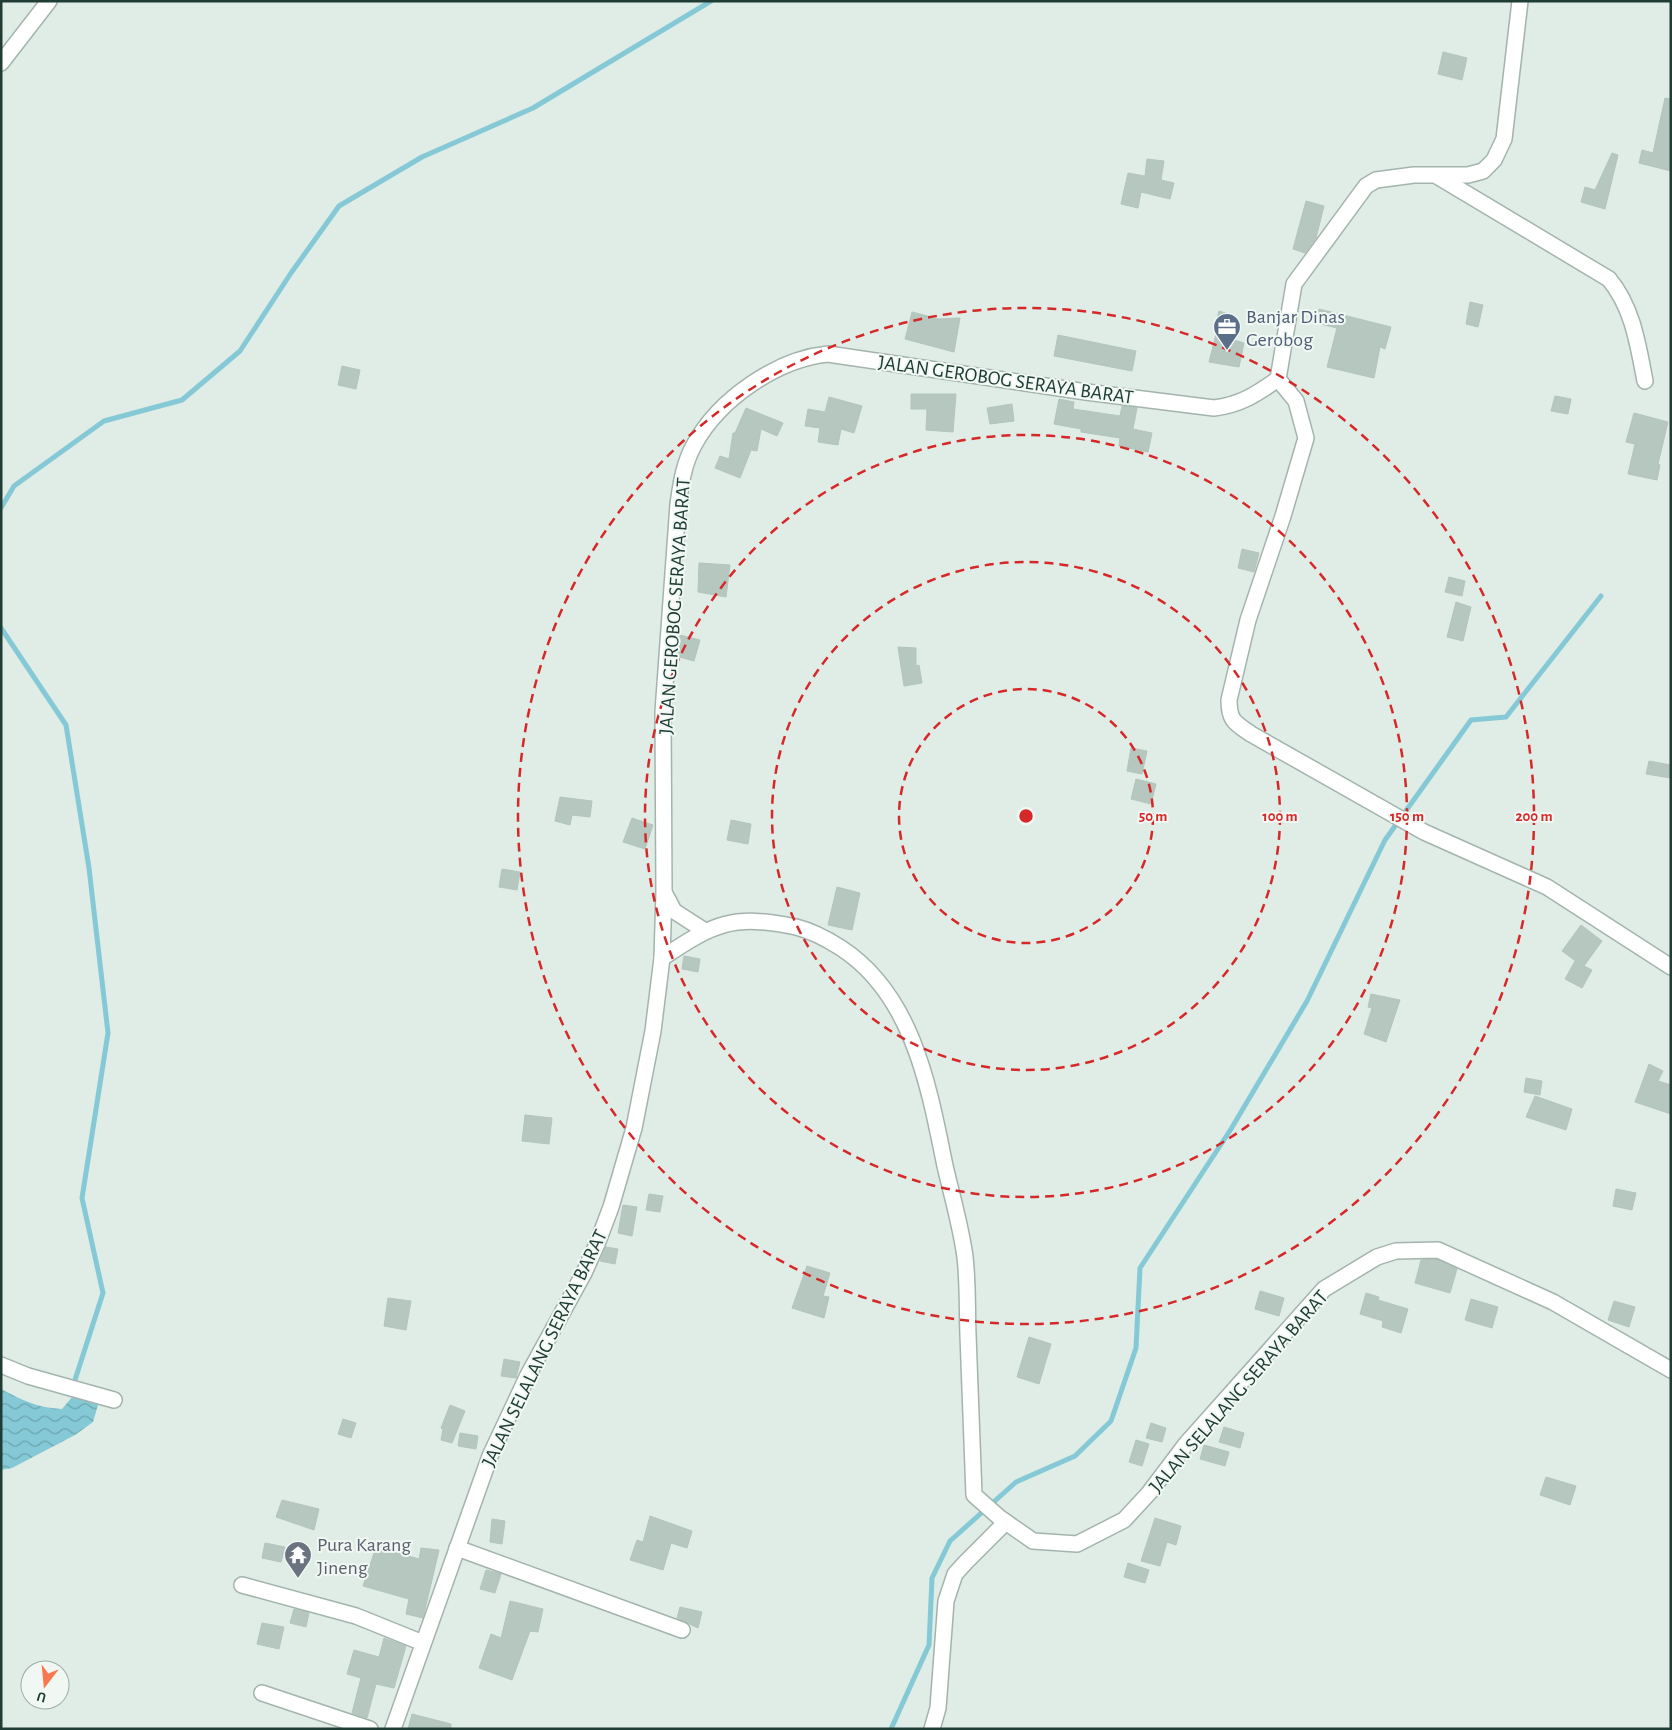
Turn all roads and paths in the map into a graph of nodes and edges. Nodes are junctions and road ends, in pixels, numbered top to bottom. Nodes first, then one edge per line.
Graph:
1 (49, 1) edge
2 (1520, 1) edge
3 (1, 64) edge
4 (1436, 175) junction
5 (1278, 379) junction
6 (1645, 381) dead end
7 (664, 892) junction
8 (706, 931) junction
9 (662, 958) junction
10 (1671, 967) edge
11 (1, 1365) edge
12 (1671, 1370) edge
13 (114, 1400) dead end
14 (1003, 1520) junction
15 (457, 1548) junction
16 (242, 1585) dead end
17 (682, 1630) dead end
18 (423, 1643) junction
19 (262, 1693) dead end
20 (370, 1729) edge
21 (393, 1729) edge
22 (932, 1729) edge

1 - 3 street
2 - 4 street
4 - 5 street
4 - 6 street
5 - 7 street, JALAN GEROBOG SERAYA BARAT
5 - 10 street
7 - 8 street
7 - 9 street, JALAN SELALANG SERAYA BARAT
8 - 9 street
8 - 14 street, JALAN SELALANG SERAYA BARAT
9 - 15 street, JALAN SELALANG SERAYA BARAT
11 - 13 street
12 - 14 street, JALAN SELALANG SERAYA BARAT
14 - 22 street
15 - 17 street
15 - 18 street, JALAN SELALANG SERAYA BARAT
16 - 18 street
18 - 21 street, JALAN SELALANG SERAYA BARAT
19 - 20 street

